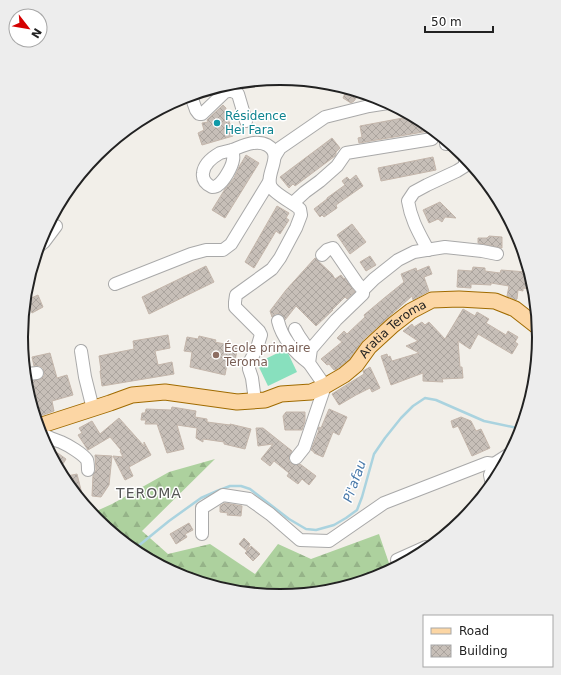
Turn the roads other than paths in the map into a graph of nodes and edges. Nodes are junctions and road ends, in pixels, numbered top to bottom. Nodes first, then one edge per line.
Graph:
1 (230, 90) edge
2 (227, 91) edge
3 (193, 101) edge
4 (378, 105) edge
5 (246, 121) dead end
6 (432, 139) dead end
7 (232, 150) dead end
8 (275, 156) junction
9 (464, 165) edge
10 (269, 182) junction
11 (293, 203) junction
12 (56, 226) dead end
13 (51, 233) edge
14 (428, 250) junction
15 (497, 254) dead end
16 (322, 255) dead end
17 (115, 284) dead end
18 (363, 290) junction
19 (278, 321) dead end
20 (532, 323) edge
21 (295, 329) dead end
22 (81, 352) dead end
23 (309, 358) junction
24 (325, 386) junction
25 (253, 401) junction
26 (93, 409) junction
27 (43, 425) edge
28 (48, 436) edge
29 (296, 458) dead end
30 (502, 459) edge
31 (494, 464) junction
32 (88, 470) dead end
33 (490, 477) edge
34 (202, 534) dead end
35 (412, 553) edge
36 (397, 560) dead end

1 - 5 street
2 - 3 street
4 - 8 street
6 - 11 street
7 - 8 street
8 - 10 street
9 - 14 street
10 - 11 street
10 - 17 street
11 - 25 street
12 - 13 street
14 - 15 street
14 - 18 street
16 - 18 street
18 - 23 street
19 - 23 street
20 - 24 main road, Aratia Teroma
21 - 23 street
22 - 26 street
23 - 24 street
24 - 25 main road, Aratia Teroma
24 - 29 street
25 - 26 main road, Aratia Teroma
26 - 27 main road, Aratia Teroma
28 - 32 street
30 - 31 street
31 - 33 street
31 - 34 street
35 - 36 street

